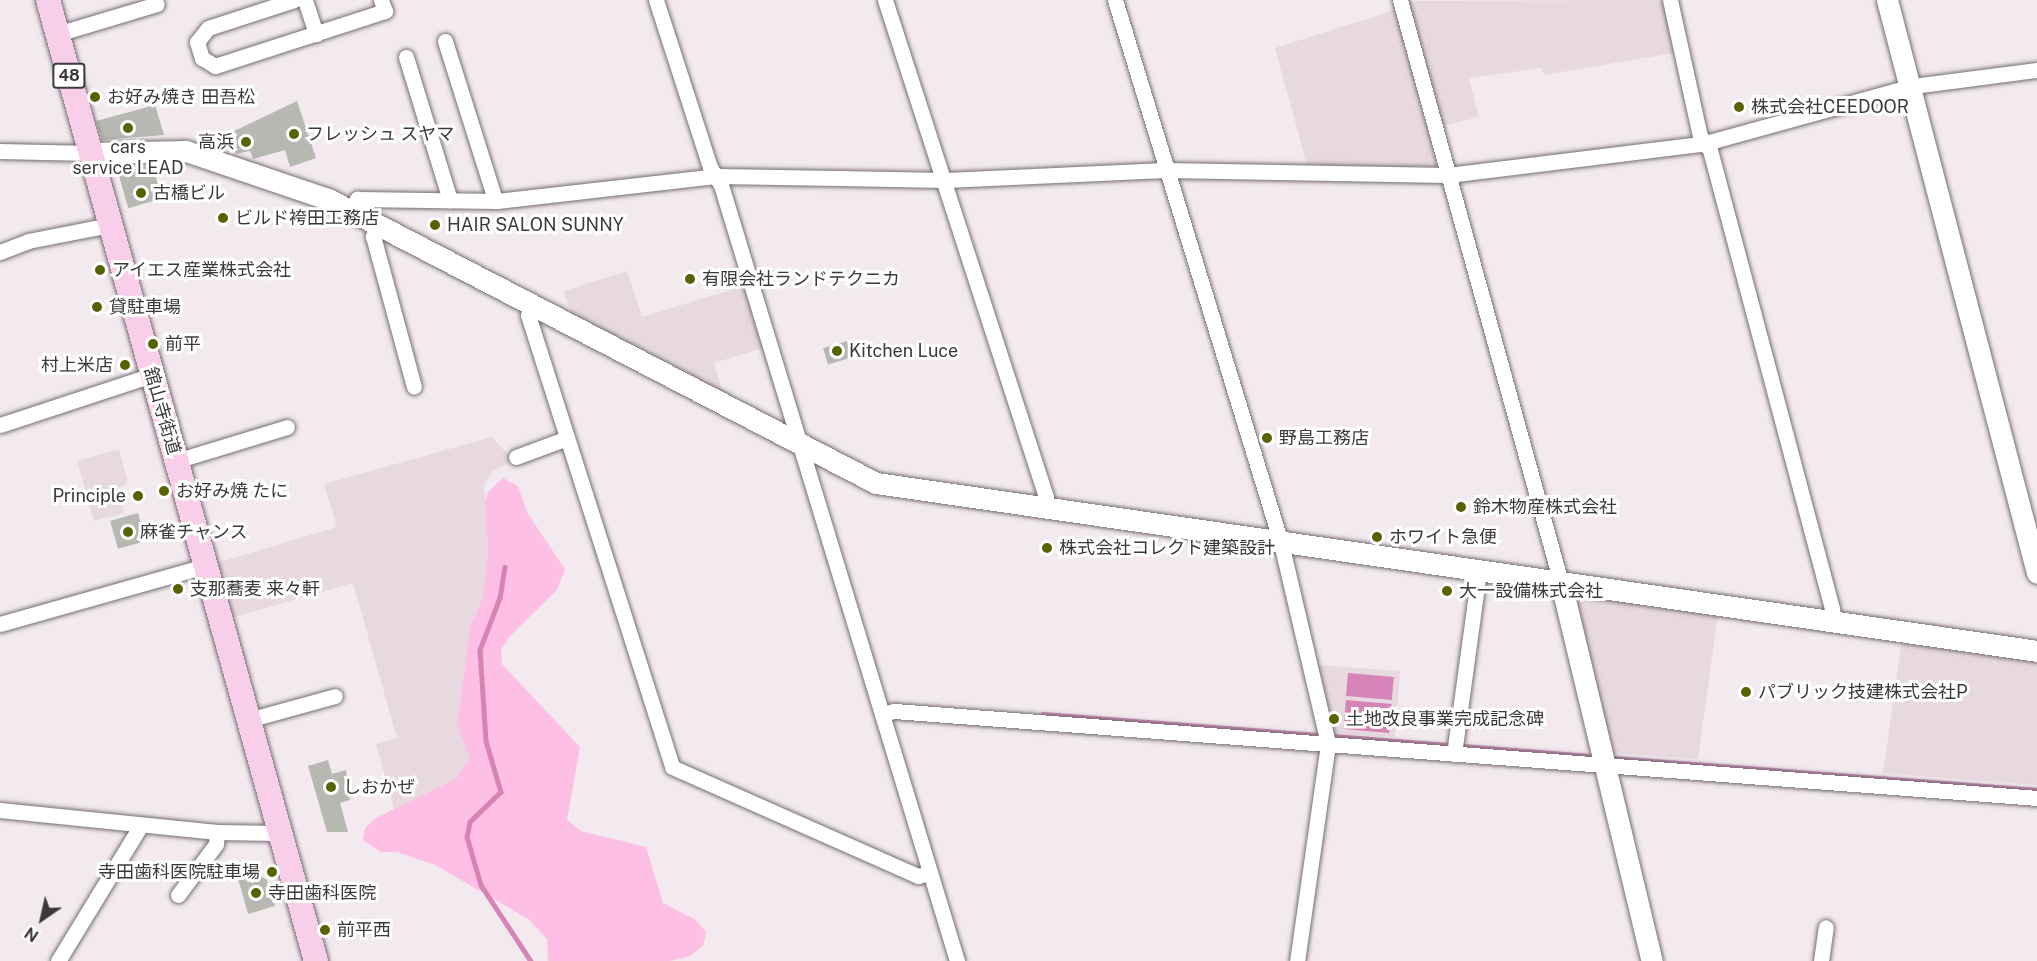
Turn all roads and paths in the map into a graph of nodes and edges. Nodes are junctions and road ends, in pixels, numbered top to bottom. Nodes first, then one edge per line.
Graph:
1 (48, 0) edge
2 (294, 0) edge
3 (305, 0) edge
4 (381, 0) edge
5 (656, 0) edge
6 (885, 0) edge
7 (1115, 0) edge
8 (1400, 0) edge
9 (1671, 0) edge
10 (1887, 0) edge
11 (157, 4) dead end
12 (57, 34) junction
13 (316, 34) junction
14 (445, 41) dead end
15 (406, 57) dead end
16 (2037, 70) edge
17 (1913, 86) junction
18 (1705, 143) junction
19 (0, 150) edge
20 (90, 153) junction
21 (1166, 170) junction
22 (1448, 175) junction
23 (715, 176) junction
24 (946, 180) junction
25 (450, 200) junction
26 (495, 200) junction
27 (351, 210) junction
28 (110, 225) junction
29 (379, 225) junction
30 (0, 252) edge
31 (533, 306) junction
32 (152, 375) junction
33 (414, 387) dead end
34 (0, 425) edge
35 (287, 427) dead end
36 (567, 438) junction
37 (803, 448) junction
38 (516, 457) dead end
39 (176, 461) junction
40 (1044, 509) junction
41 (1281, 543) junction
42 (205, 567) junction
43 (1479, 571) junction
44 (2037, 573) edge
45 (1561, 583) junction
46 (1831, 622) junction
47 (0, 624) edge
48 (2037, 651) edge
49 (335, 696) dead end
50 (882, 714) junction
51 (248, 720) junction
52 (1328, 744) junction
53 (1454, 754) junction
54 (1604, 765) junction
55 (2037, 798) edge
56 (0, 810) edge
57 (141, 825) junction
58 (217, 832) junction
59 (279, 833) junction
60 (929, 873) junction
61 (178, 896) dead end
62 (1826, 927) dead end
63 (953, 960) edge
64 (58, 961) edge
65 (316, 961) edge
66 (1297, 961) edge
67 (1652, 961) edge
68 (1821, 961) edge

1 - 12 main road, 舘山寺街道 / 48
2 - 13 street
3 - 13 street
4 - 13 street
5 - 23 street
6 - 24 street
7 - 21 street
8 - 22 street
9 - 18 street
10 - 17 street
11 - 12 street
12 - 20 main road, 舘山寺街道 / 48
14 - 26 street
15 - 25 street
16 - 17 street
17 - 18 street
17 - 44 street
18 - 22 street
18 - 46 street
19 - 20 street
20 - 27 street
20 - 28 main road, 舘山寺街道 / 48
21 - 22 street
21 - 24 street
21 - 41 street
22 - 45 street
23 - 24 street
23 - 26 street
23 - 37 street
24 - 40 street
25 - 26 street
25 - 27 street
27 - 29 street
28 - 30 street
28 - 32 main road, 舘山寺街道 / 48
29 - 31 street
29 - 33 street
31 - 36 street
31 - 37 street
32 - 34 street
32 - 39 main road, 舘山寺街道 / 48
35 - 39 street
36 - 38 street
36 - 60 street
37 - 40 street
37 - 50 street
39 - 42 main road, 舘山寺街道 / 48
40 - 41 street
41 - 43 street
41 - 52 street
42 - 47 street
42 - 51 main road, 舘山寺街道 / 48
43 - 45 street
43 - 53 street
45 - 46 street
45 - 54 street
46 - 48 street
49 - 51 street
50 - 52 street
50 - 60 street
51 - 59 main road, 舘山寺街道 / 48
52 - 53 street
52 - 66 street
53 - 54 street
54 - 55 street
54 - 67 street
56 - 57 street
57 - 58 street
57 - 64 street
58 - 59 street
58 - 61 street
59 - 65 main road, 舘山寺街道 / 48
60 - 63 street
62 - 68 street

